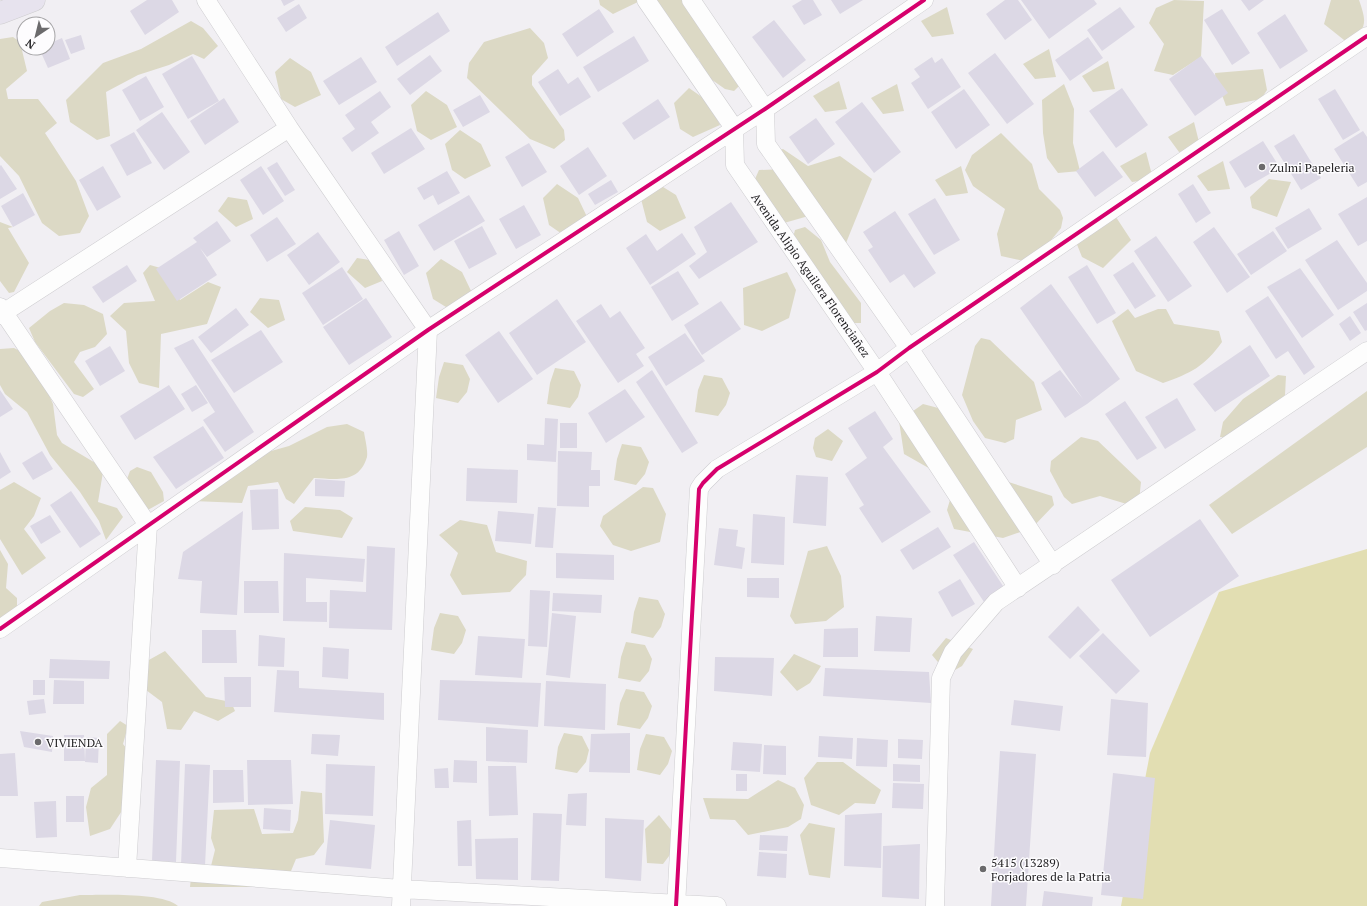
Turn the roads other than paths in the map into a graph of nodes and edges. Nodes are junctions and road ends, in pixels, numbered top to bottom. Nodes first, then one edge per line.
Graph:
1 (34, 0) edge
2 (206, 0) edge
3 (646, 0) edge
4 (690, 0) edge
5 (924, 0) edge
6 (0, 13) edge
7 (1367, 36) edge
8 (765, 109) junction
9 (289, 128) junction
10 (734, 128) junction
11 (1, 311) edge
12 (428, 330) junction
13 (909, 348) junction
14 (1367, 351) edge
15 (877, 372) junction
16 (148, 525) junction
17 (1053, 565) junction
18 (1018, 588) junction
19 (0, 629) edge
20 (0, 858) edge
21 (127, 868) junction
22 (401, 897) edge
23 (676, 905) edge
24 (717, 906) edge
25 (935, 906) edge

1 - 6 highway
2 - 9 street
3 - 10 street
4 - 8 street
5 - 8 street
7 - 13 street
8 - 10 street
8 - 13 street
9 - 11 street
9 - 12 street
10 - 12 street
10 - 15 street, Avenida Alipio Aguilera Florenciañez
11 - 16 street
12 - 16 street
12 - 22 street
13 - 15 street
13 - 17 street
14 - 17 street
15 - 18 street, Avenida Alipio Aguilera Florenciañez
15 - 23 street
16 - 19 street
16 - 21 street
17 - 18 street
18 - 25 street
20 - 21 street
21 - 22 street
22 - 23 street
23 - 24 street

